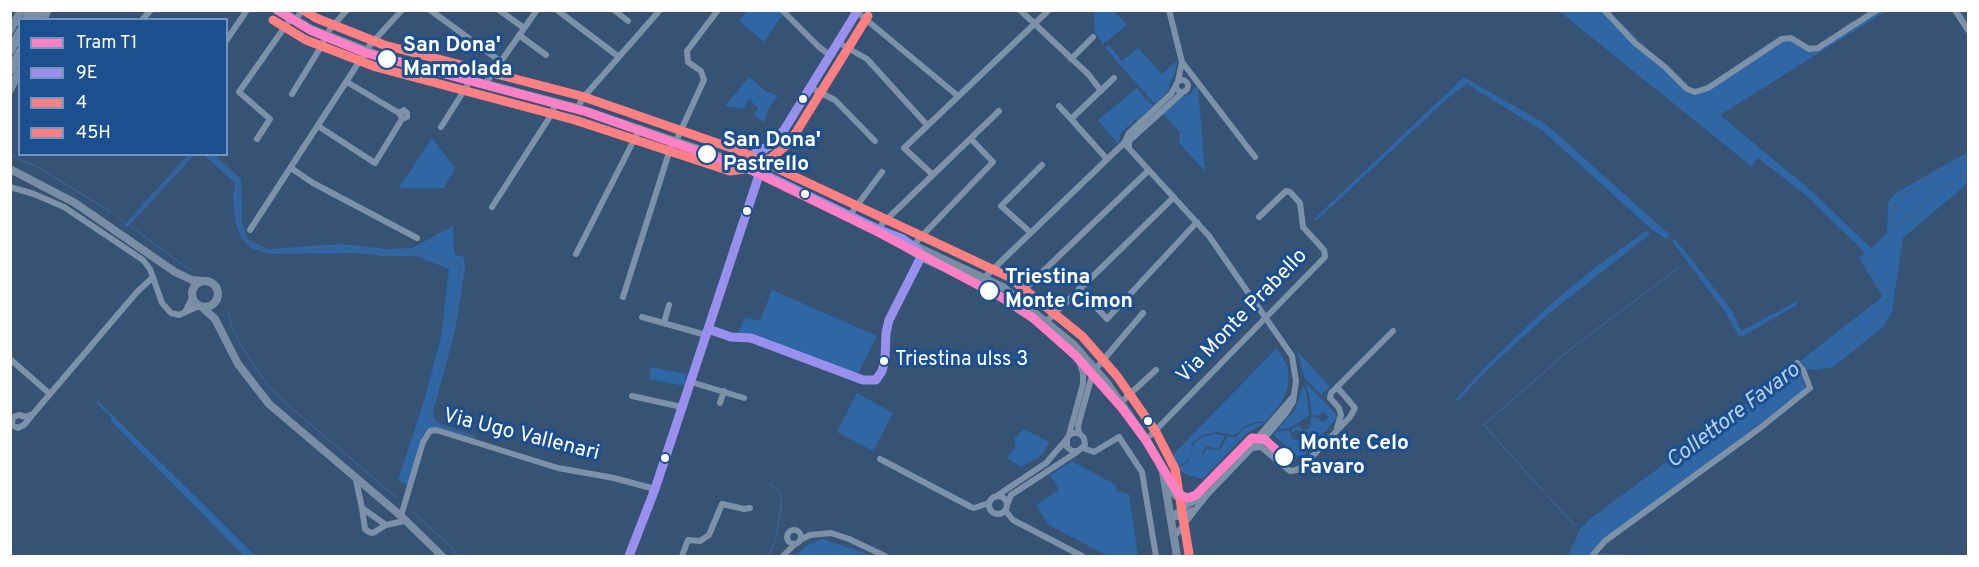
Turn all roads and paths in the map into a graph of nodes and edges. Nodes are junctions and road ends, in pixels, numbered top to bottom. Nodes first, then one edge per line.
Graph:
1 (21, 10) edge
2 (247, 10) edge
3 (279, 10) edge
4 (302, 10) edge
5 (347, 10) edge
6 (402, 10) edge
7 (430, 10) edge
8 (499, 10) edge
9 (537, 10) edge
10 (556, 10) edge
11 (614, 10) edge
12 (660, 10) edge
13 (718, 10) edge
14 (1020, 10) edge
15 (1049, 10) edge
16 (1169, 10) edge
17 (1604, 10) edge
18 (1877, 10) edge
19 (1955, 10) edge
20 (857, 11) edge
21 (787, 12) edge
22 (293, 19) junction
23 (628, 21) dead end
24 (1034, 24) junction
25 (524, 28) junction
26 (1968, 30) edge
27 (10, 32) edge
28 (519, 35) junction
29 (18, 36) edge
30 (327, 36) junction
31 (228, 37) edge
32 (1093, 37) dead end
33 (838, 43) junction
34 (10, 51) edge
35 (367, 52) junction
36 (546, 55) dead end
37 (18, 56) edge
38 (831, 56) junction
39 (619, 57) junction
40 (1071, 59) junction
41 (500, 61) junction
42 (1182, 62) junction
43 (10, 71) edge
44 (18, 74) edge
45 (1114, 78) dead end
46 (469, 80) junction
47 (347, 82) junction
48 (1179, 83) junction
49 (484, 84) junction
50 (1199, 84) junction
51 (811, 88) junction
52 (10, 90) edge
53 (1185, 90) junction
54 (1101, 91) junction
55 (292, 94) dead end
56 (958, 96) junction
57 (555, 102) junction
58 (1059, 106) dead end
59 (578, 108) junction
60 (999, 111) dead end
61 (1071, 119) junction
62 (927, 125) junction
63 (318, 126) junction
64 (441, 127) dead end
65 (640, 128) junction
66 (971, 138) junction
67 (257, 139) dead end
68 (675, 140) junction
69 (875, 141) dead end
70 (1124, 143) junction
71 (769, 146) junction
72 (1129, 149) junction
73 (758, 151) junction
74 (1255, 157) dead end
75 (1106, 158) junction
76 (730, 159) junction
77 (1042, 165) dead end
78 (291, 168) junction
79 (10, 169) edge
80 (753, 169) junction
81 (1149, 170) junction
82 (882, 172) dead end
83 (933, 175) junction
84 (10, 187) edge
85 (1174, 197) junction
86 (492, 207) dead end
87 (849, 216) junction
88 (1259, 217) dead end
89 (1197, 222) junction
90 (250, 230) dead end
91 (879, 230) junction
92 (1030, 232) junction
93 (417, 238) dead end
94 (903, 239) junction
95 (915, 245) junction
96 (576, 254) dead end
97 (921, 256) junction
98 (951, 262) junction
99 (175, 272) junction
100 (987, 275) dead end
101 (153, 277) junction
102 (202, 281) junction
103 (1079, 289) junction
104 (192, 296) junction
105 (623, 297) dead end
106 (1016, 297) junction
107 (217, 301) junction
108 (669, 305) dead end
109 (200, 307) junction
110 (183, 313) junction
111 (1143, 313) dead end
112 (642, 317) dead end
113 (1265, 318) junction
114 (1047, 321) junction
115 (664, 323) junction
116 (221, 330) junction
117 (1393, 331) dead end
118 (707, 332) junction
119 (1078, 358) junction
120 (10, 359) edge
121 (1797, 363) dead end
122 (1156, 370) dead end
123 (1093, 375) junction
124 (691, 382) junction
125 (1083, 383) junction
126 (1337, 387) junction
127 (724, 391) junction
128 (50, 394) junction
129 (632, 396) dead end
130 (744, 398) dead end
131 (720, 403) dead end
132 (1120, 404) junction
133 (682, 407) junction
134 (1339, 408) junction
135 (33, 414) dead end
136 (1351, 414) junction
137 (1337, 428) junction
138 (1079, 433) junction
139 (1151, 435) dead end
140 (1068, 437) junction
141 (1254, 447) junction
142 (1081, 450) junction
143 (880, 459) dead end
144 (1163, 471) junction
145 (356, 480) junction
146 (655, 489) junction
147 (995, 496) junction
148 (989, 504) junction
149 (1196, 504) junction
150 (1006, 507) junction
151 (362, 508) junction
152 (750, 508) dead end
153 (1170, 517) junction
154 (403, 519) junction
155 (386, 525) junction
156 (799, 533) junction
157 (810, 535) junction
158 (787, 538) junction
159 (1174, 539) junction
160 (798, 542) junction
161 (784, 555) edge
162 (442, 556) edge
163 (629, 556) edge
164 (682, 556) edge
165 (885, 556) edge
166 (1082, 556) edge
167 (1156, 556) edge
168 (1175, 556) edge
169 (1592, 556) edge

1 - 27 street
2 - 31 street
3 - 22 street
4 - 22 street
5 - 30 street
6 - 35 street
7 - 41 street
8 - 25 street
9 - 25 street
10 - 39 street
11 - 23 street
12 - 39 street
13 - 68 street
14 - 24 street
15 - 24 street
16 - 42 street
17 - 18 street
19 - 26 street
20 - 33 street
20 - 56 street
21 - 38 street
22 - 30 street
22 - 67 street
24 - 40 street
24 - 56 street
25 - 28 street
28 - 36 street
28 - 41 street
29 - 34 main road
30 - 35 street
30 - 55 street
32 - 40 street
33 - 38 street
33 - 62 street
35 - 46 street
35 - 47 street
37 - 43 main road
38 - 51 street
39 - 59 street
40 - 54 street
41 - 49 street
42 - 48 street
42 - 50 street
44 - 52 street
45 - 54 street
46 - 49 street
46 - 64 street
47 - 63 street
47 - 63 street
48 - 50 street
48 - 53 street
48 - 53 street
48 - 70 street
49 - 57 street
50 - 53 street
50 - 74 street
51 - 69 street
51 - 71 street
53 - 72 street
54 - 61 street
56 - 62 street
57 - 59 street
57 - 86 street
58 - 61 street
59 - 65 street
60 - 66 street
61 - 75 street
62 - 83 street
63 - 78 street
65 - 68 street
65 - 96 street
66 - 83 street
66 - 95 street
68 - 76 street
68 - 105 street
70 - 72 street
70 - 75 street
71 - 73 street
71 - 80 street
72 - 81 street
73 - 76 street
73 - 80 street
75 - 92 street
76 - 80 street
77 - 92 street
78 - 90 street
78 - 93 street
79 - 99 street
80 - 87 street
80 - 118 street
81 - 85 street
81 - 106 street
82 - 87 street
83 - 91 street
84 - 101 street
85 - 89 street
85 - 103 street
87 - 91 street
88 - 113 street, Via Monte Prabello
89 - 103 street
89 - 113 street
91 - 94 street
91 - 97 street
92 - 100 street
94 - 95 street
94 - 97 street
95 - 98 street
97 - 98 street
97 - 118 street
97 - 119 street
98 - 106 street
99 - 102 street
99 - 104 street
101 - 110 street
101 - 128 street
102 - 104 street
102 - 107 street
103 - 114 street
104 - 109 street
104 - 110 street
106 - 114 street
107 - 109 street
107 - 116 street
108 - 115 street
109 - 110 street
109 - 116 street
111 - 123 street
112 - 115 street
113 - 139 street, Via Monte Prabello
113 - 141 street
114 - 123 street
115 - 118 street
116 - 145 street
117 - 126 street
118 - 124 street
119 - 123 street
119 - 125 street
120 - 128 street
121 - 169 street
122 - 132 street
123 - 125 street
123 - 132 street
123 - 132 street
123 - 138 street
124 - 127 street
124 - 133 street
125 - 140 street
126 - 134 street
126 - 136 street
127 - 130 street
127 - 131 street
128 - 135 street
129 - 133 street
132 - 144 street
133 - 146 street
134 - 136 street
134 - 137 street
136 - 137 street
137 - 141 street
138 - 140 street
138 - 142 street
140 - 142 street
140 - 147 street
141 - 149 street
142 - 150 street
142 - 167 street
143 - 148 street
144 - 149 street
144 - 153 street
145 - 151 street
145 - 154 street
146 - 154 street, Via Ugo Vallenari
146 - 163 street
147 - 148 street
147 - 150 street
148 - 150 street
149 - 153 street
149 - 159 street
150 - 166 street
151 - 155 street
151 - 155 street
152 - 164 street
153 - 159 street
154 - 155 street
154 - 162 street
156 - 157 street
156 - 158 street
156 - 160 street
157 - 160 street
157 - 165 street
158 - 160 street
158 - 161 street
159 - 168 street
160 - 161 street

